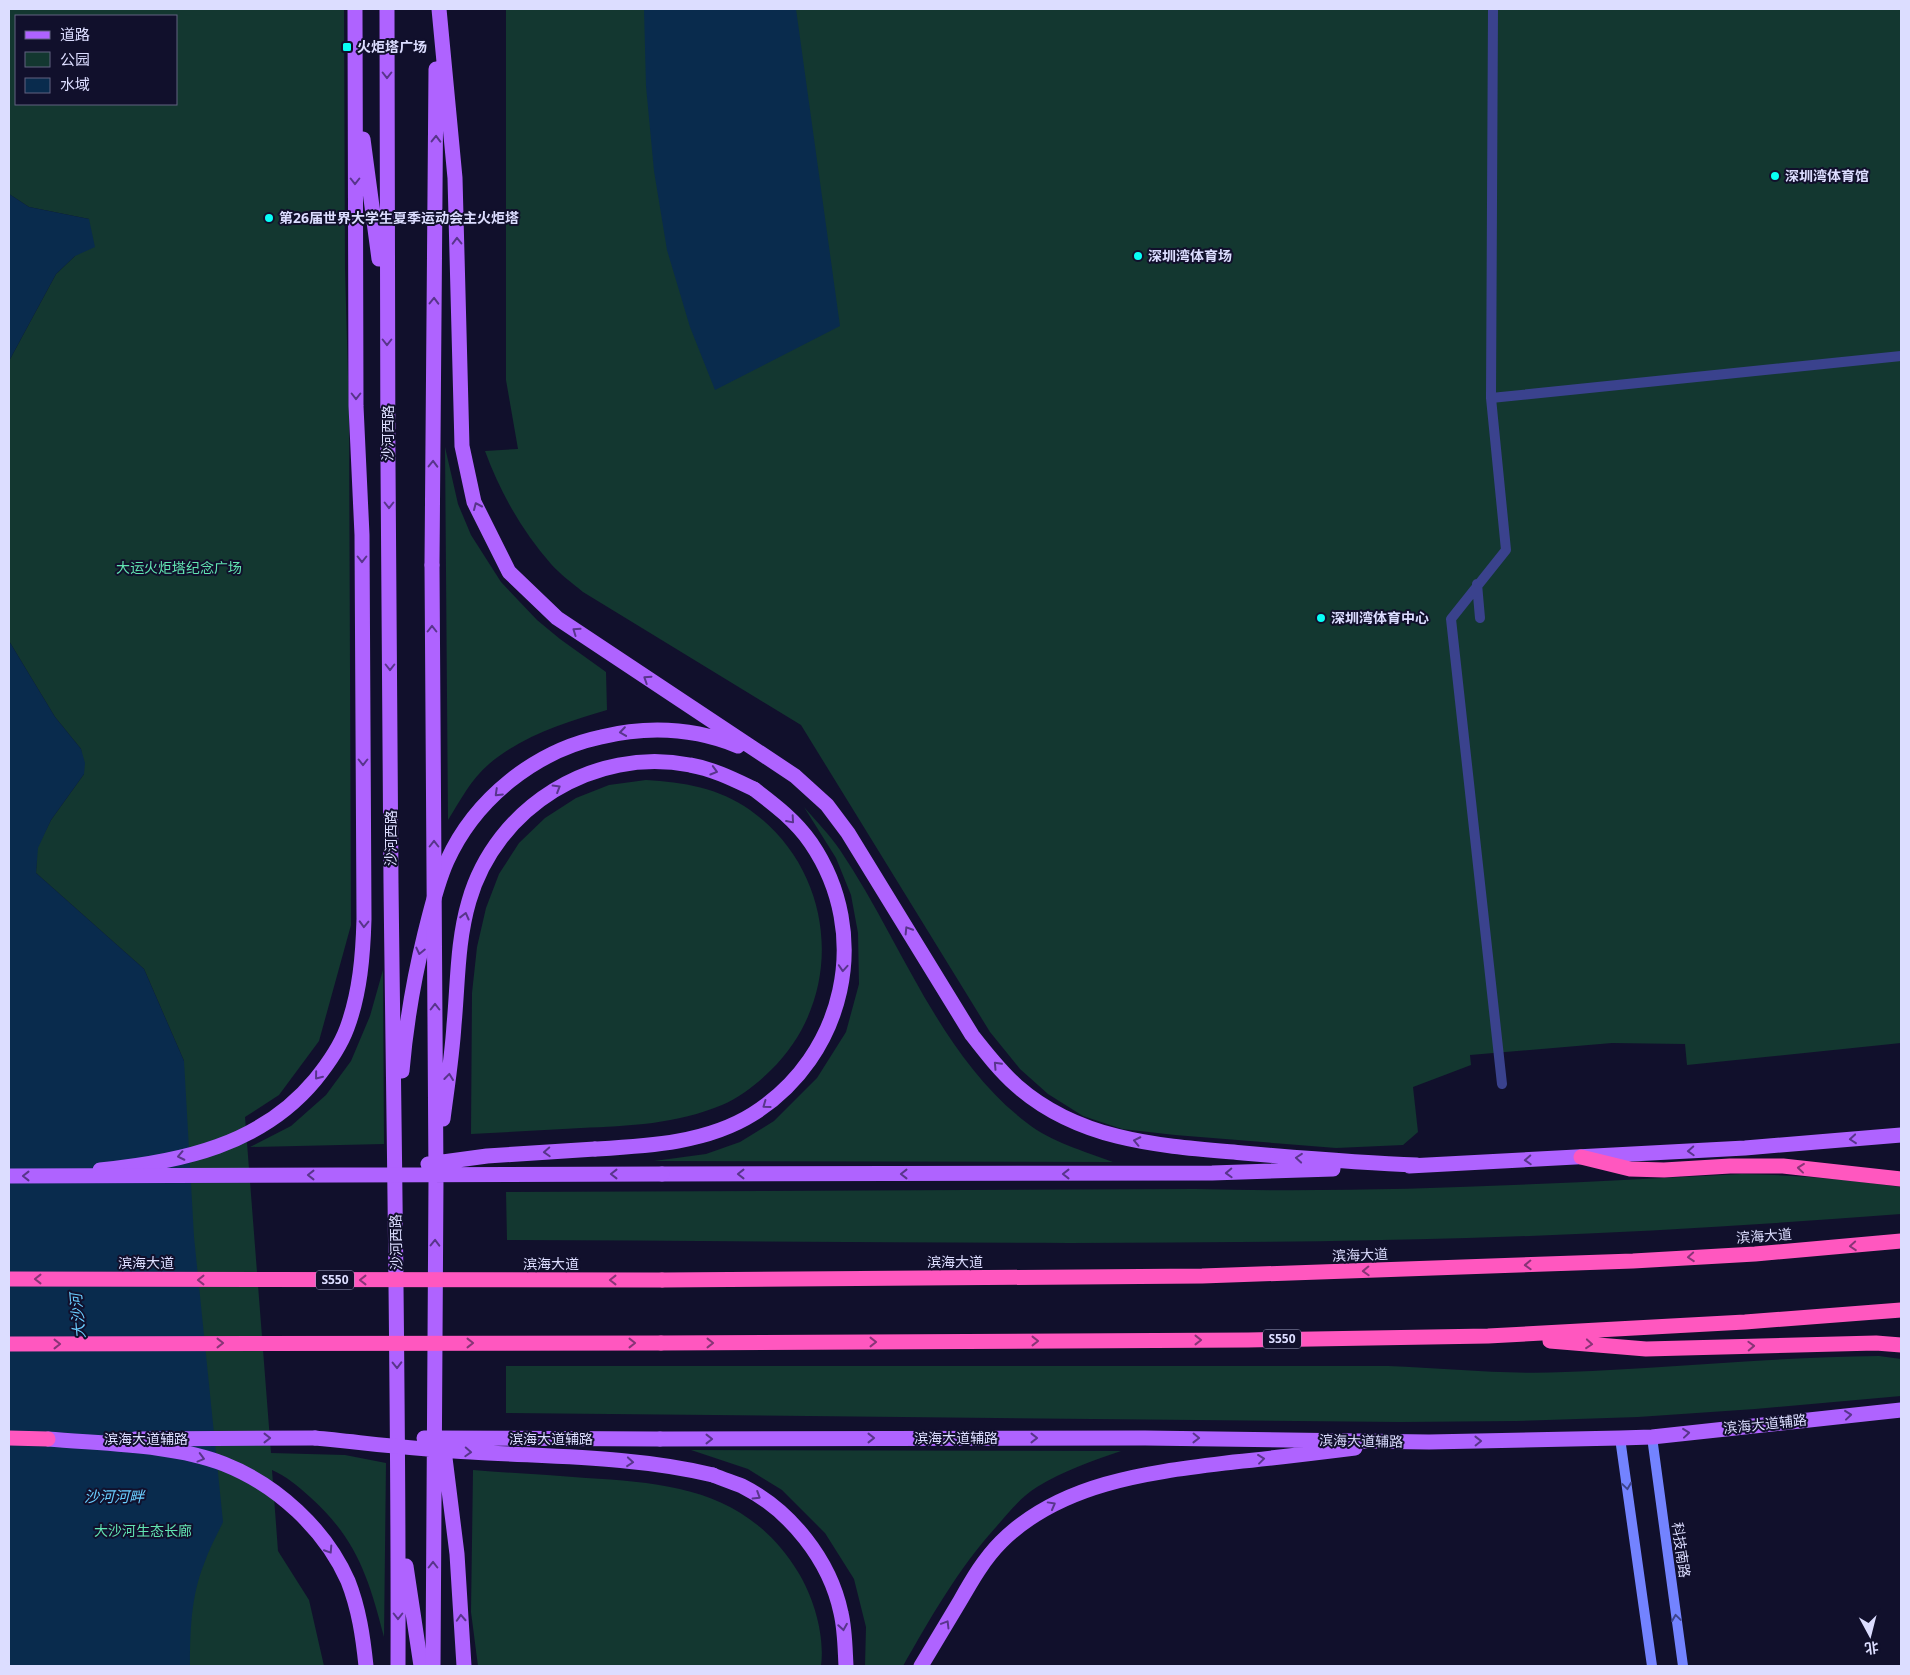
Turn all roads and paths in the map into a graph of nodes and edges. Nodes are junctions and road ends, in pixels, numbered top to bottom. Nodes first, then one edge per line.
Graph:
1 (355, 9) edge
2 (387, 9) edge
3 (438, 9) edge
4 (1493, 9) edge
5 (355, 80) junction
6 (387, 315) junction
7 (1901, 356) edge
8 (1492, 398) junction
9 (1477, 584) junction
10 (1480, 618) dead end
11 (760, 754) junction
12 (1502, 1084) dead end
13 (1901, 1135) edge
14 (1581, 1157) junction
15 (395, 1158) junction
16 (1417, 1166) junction
17 (332, 1175) junction
18 (9, 1176) edge
19 (46, 1176) junction
20 (436, 1178) junction
21 (1901, 1180) edge
22 (1901, 1241) edge
23 (9, 1279) edge
24 (1901, 1310) edge
25 (1488, 1336) junction
26 (9, 1344) edge
27 (1901, 1345) edge
28 (434, 1361) junction
29 (1901, 1410) edge
30 (1652, 1436) junction
31 (315, 1438) junction
32 (1620, 1438) junction
33 (9, 1439) edge
34 (48, 1439) junction
35 (1429, 1442) junction
36 (399, 1498) junction
37 (366, 1666) edge
38 (398, 1666) edge
39 (421, 1666) edge
40 (433, 1666) edge
41 (464, 1666) edge
42 (846, 1666) edge
43 (921, 1666) edge
44 (1652, 1666) edge
45 (1683, 1666) edge

1 - 5 main road
2 -> 6 main road, 沙河西路
11 -> 3 main road
20 -> 3 main road, bridge
4 - 8 street
5 - 6 main road
5 -> 19 main road, bridge
6 -> 15 main road, 沙河西路
7 - 8 street
8 - 9 street
9 - 10 street
9 - 12 street
11 -> 15 main road
16 -> 11 main road
13 -> 14 main road
14 -> 16 main road
21 -> 14 highway
15 -> 36 main road, 沙河西路
16 -> 17 main road, bridge
17 -> 19 main road, bridge
20 -> 17 main road, bridge
19 -> 18 main road, bridge
28 -> 20 main road, bridge
22 -> 23 highway, 滨海大道 / S550, bridge
24 - 25 highway, S550
26 -> 25 highway, S550, bridge
25 -> 27 highway
40 -> 28 main road, bridge
41 -> 28 main road, bridge
30 -> 29 main road, 滨海大道辅路
30 - 32 main road, 滨海大道辅路
45 -> 30 main road, 科技南路
34 -> 31 main road, 滨海大道辅路
31 -> 35 main road, 滨海大道辅路, bridge
31 -> 42 main road, bridge
35 -> 32 main road, 滨海大道辅路
32 -> 44 main road
33 - 34 highway
34 -> 37 main road
43 -> 35 main road
36 -> 38 main road, 沙河西路
36 - 39 main road

